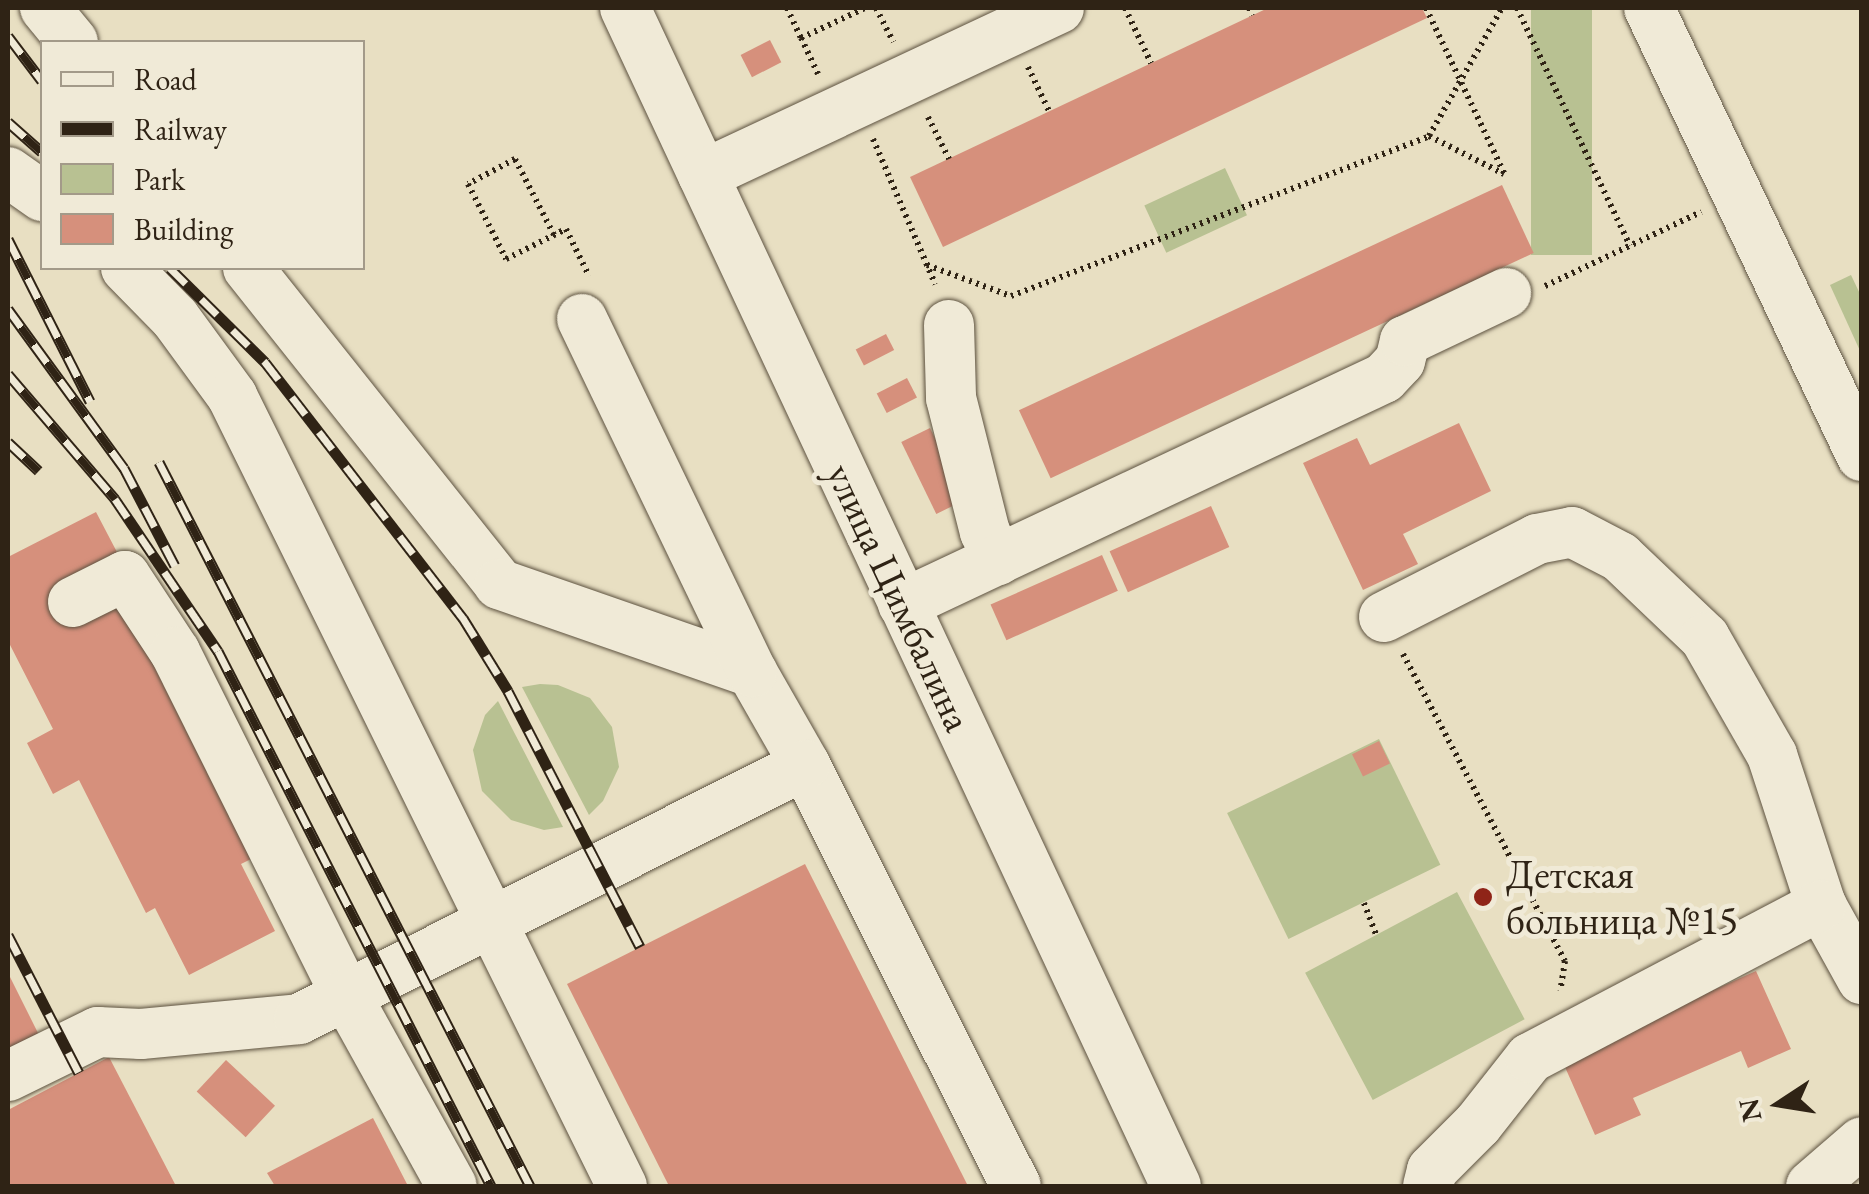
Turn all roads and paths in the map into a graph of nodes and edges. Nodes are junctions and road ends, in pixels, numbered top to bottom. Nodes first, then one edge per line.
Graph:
1 (45, 8) edge
2 (625, 8) edge
3 (787, 8) edge
4 (864, 8) edge
5 (1059, 8) edge
6 (1125, 8) edge
7 (1426, 8) edge
8 (1502, 8) edge
9 (1517, 8) edge
10 (1648, 8) edge
11 (801, 38) junction
12 (71, 40) edge
13 (1151, 63) dead end
14 (1460, 80) junction
15 (847, 106) junction
16 (1429, 136) junction
17 (8, 172) edge
18 (703, 174) junction
19 (40, 195) edge
20 (1701, 212) dead end
21 (554, 235) dead end
22 (1630, 246) junction
23 (506, 260) dead end
24 (926, 265) junction
25 (128, 270) edge
26 (250, 270) edge
27 (1506, 293) joint
28 (941, 304) joint
29 (582, 319) dead end
30 (1862, 456) edge
31 (998, 560) junction
32 (73, 602) dead end
33 (903, 604) junction
34 (1384, 617) joint
35 (752, 672) junction
36 (805, 764) junction
37 (1364, 903) dead end
38 (1821, 905) junction
39 (492, 924) junction
40 (1376, 934) dead end
41 (1862, 979) edge
42 (346, 996) junction
43 (1551, 1047) junction
44 (8, 1076) edge
45 (1862, 1142) edge
46 (452, 1186) edge
47 (622, 1186) edge
48 (1016, 1186) edge
49 (1176, 1186) edge
50 (1428, 1186) edge
51 (1811, 1186) edge

1 - 12 street
2 - 18 street, улица Цимбалина
3 - 11 path
4 - 11 path
5 - 15 street
6 - 13 path
7 - 14 path
8 - 14 path
9 - 22 path
10 - 30 street
11 - 15 path
14 - 16 path
14 - 16 path
15 - 18 street
15 - 24 path
16 - 24 path
17 - 19 street
18 - 33 street, улица Цимбалина
20 - 22 path
21 - 23 path
22 - 27 path
24 - 28 path
25 - 39 street
26 - 35 street
27 - 31 street
28 - 31 street
29 - 35 street
31 - 33 street
32 - 42 street
33 - 49 street, улица Цимбалина
34 - 38 street
34 - 43 path
35 - 36 street
36 - 39 street
36 - 48 street
37 - 40 path
38 - 41 street
38 - 43 street
39 - 42 street
39 - 47 street
42 - 44 street
42 - 46 street
43 - 50 street
45 - 51 street

